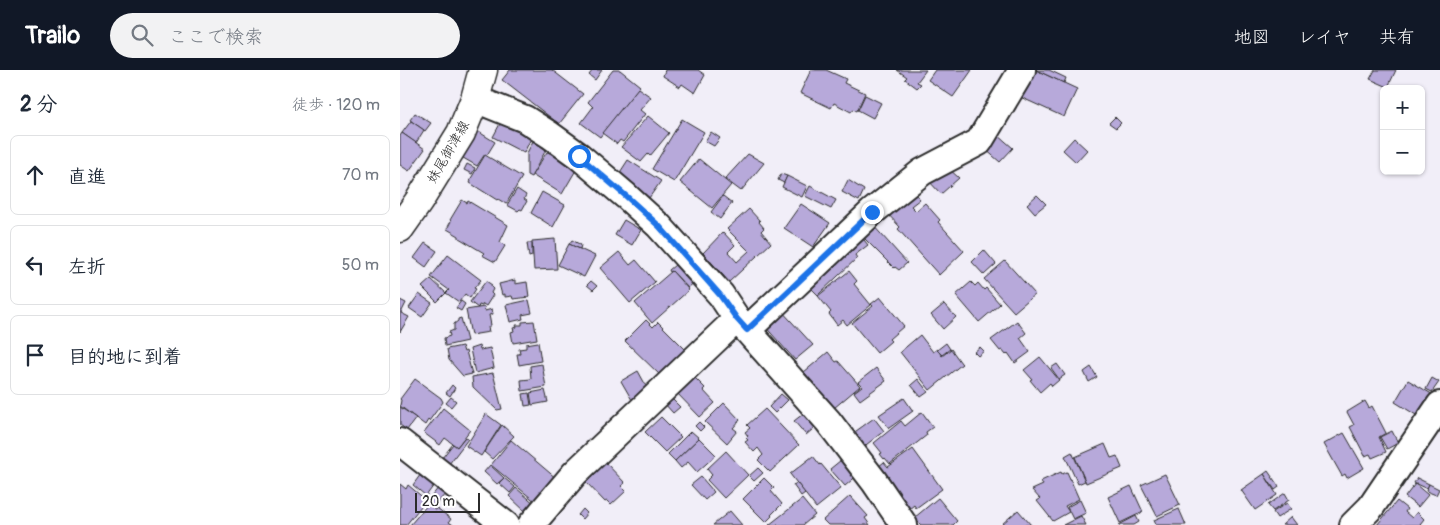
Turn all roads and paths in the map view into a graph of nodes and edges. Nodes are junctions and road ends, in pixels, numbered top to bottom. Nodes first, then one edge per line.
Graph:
1 (483, 70) edge
2 (1022, 70) edge
3 (475, 99) junction
4 (400, 228) edge
5 (742, 324) junction
6 (1440, 405) edge
7 (400, 442) edge
8 (506, 525) edge
9 (531, 525) edge
10 (904, 525) edge
11 (1352, 525) edge

1 - 3 main road, 妹尾御津線
2 - 5 street
3 - 4 main road, 妹尾御津線
3 - 5 street
5 - 9 street
5 - 10 street
6 - 11 street
7 - 8 street

